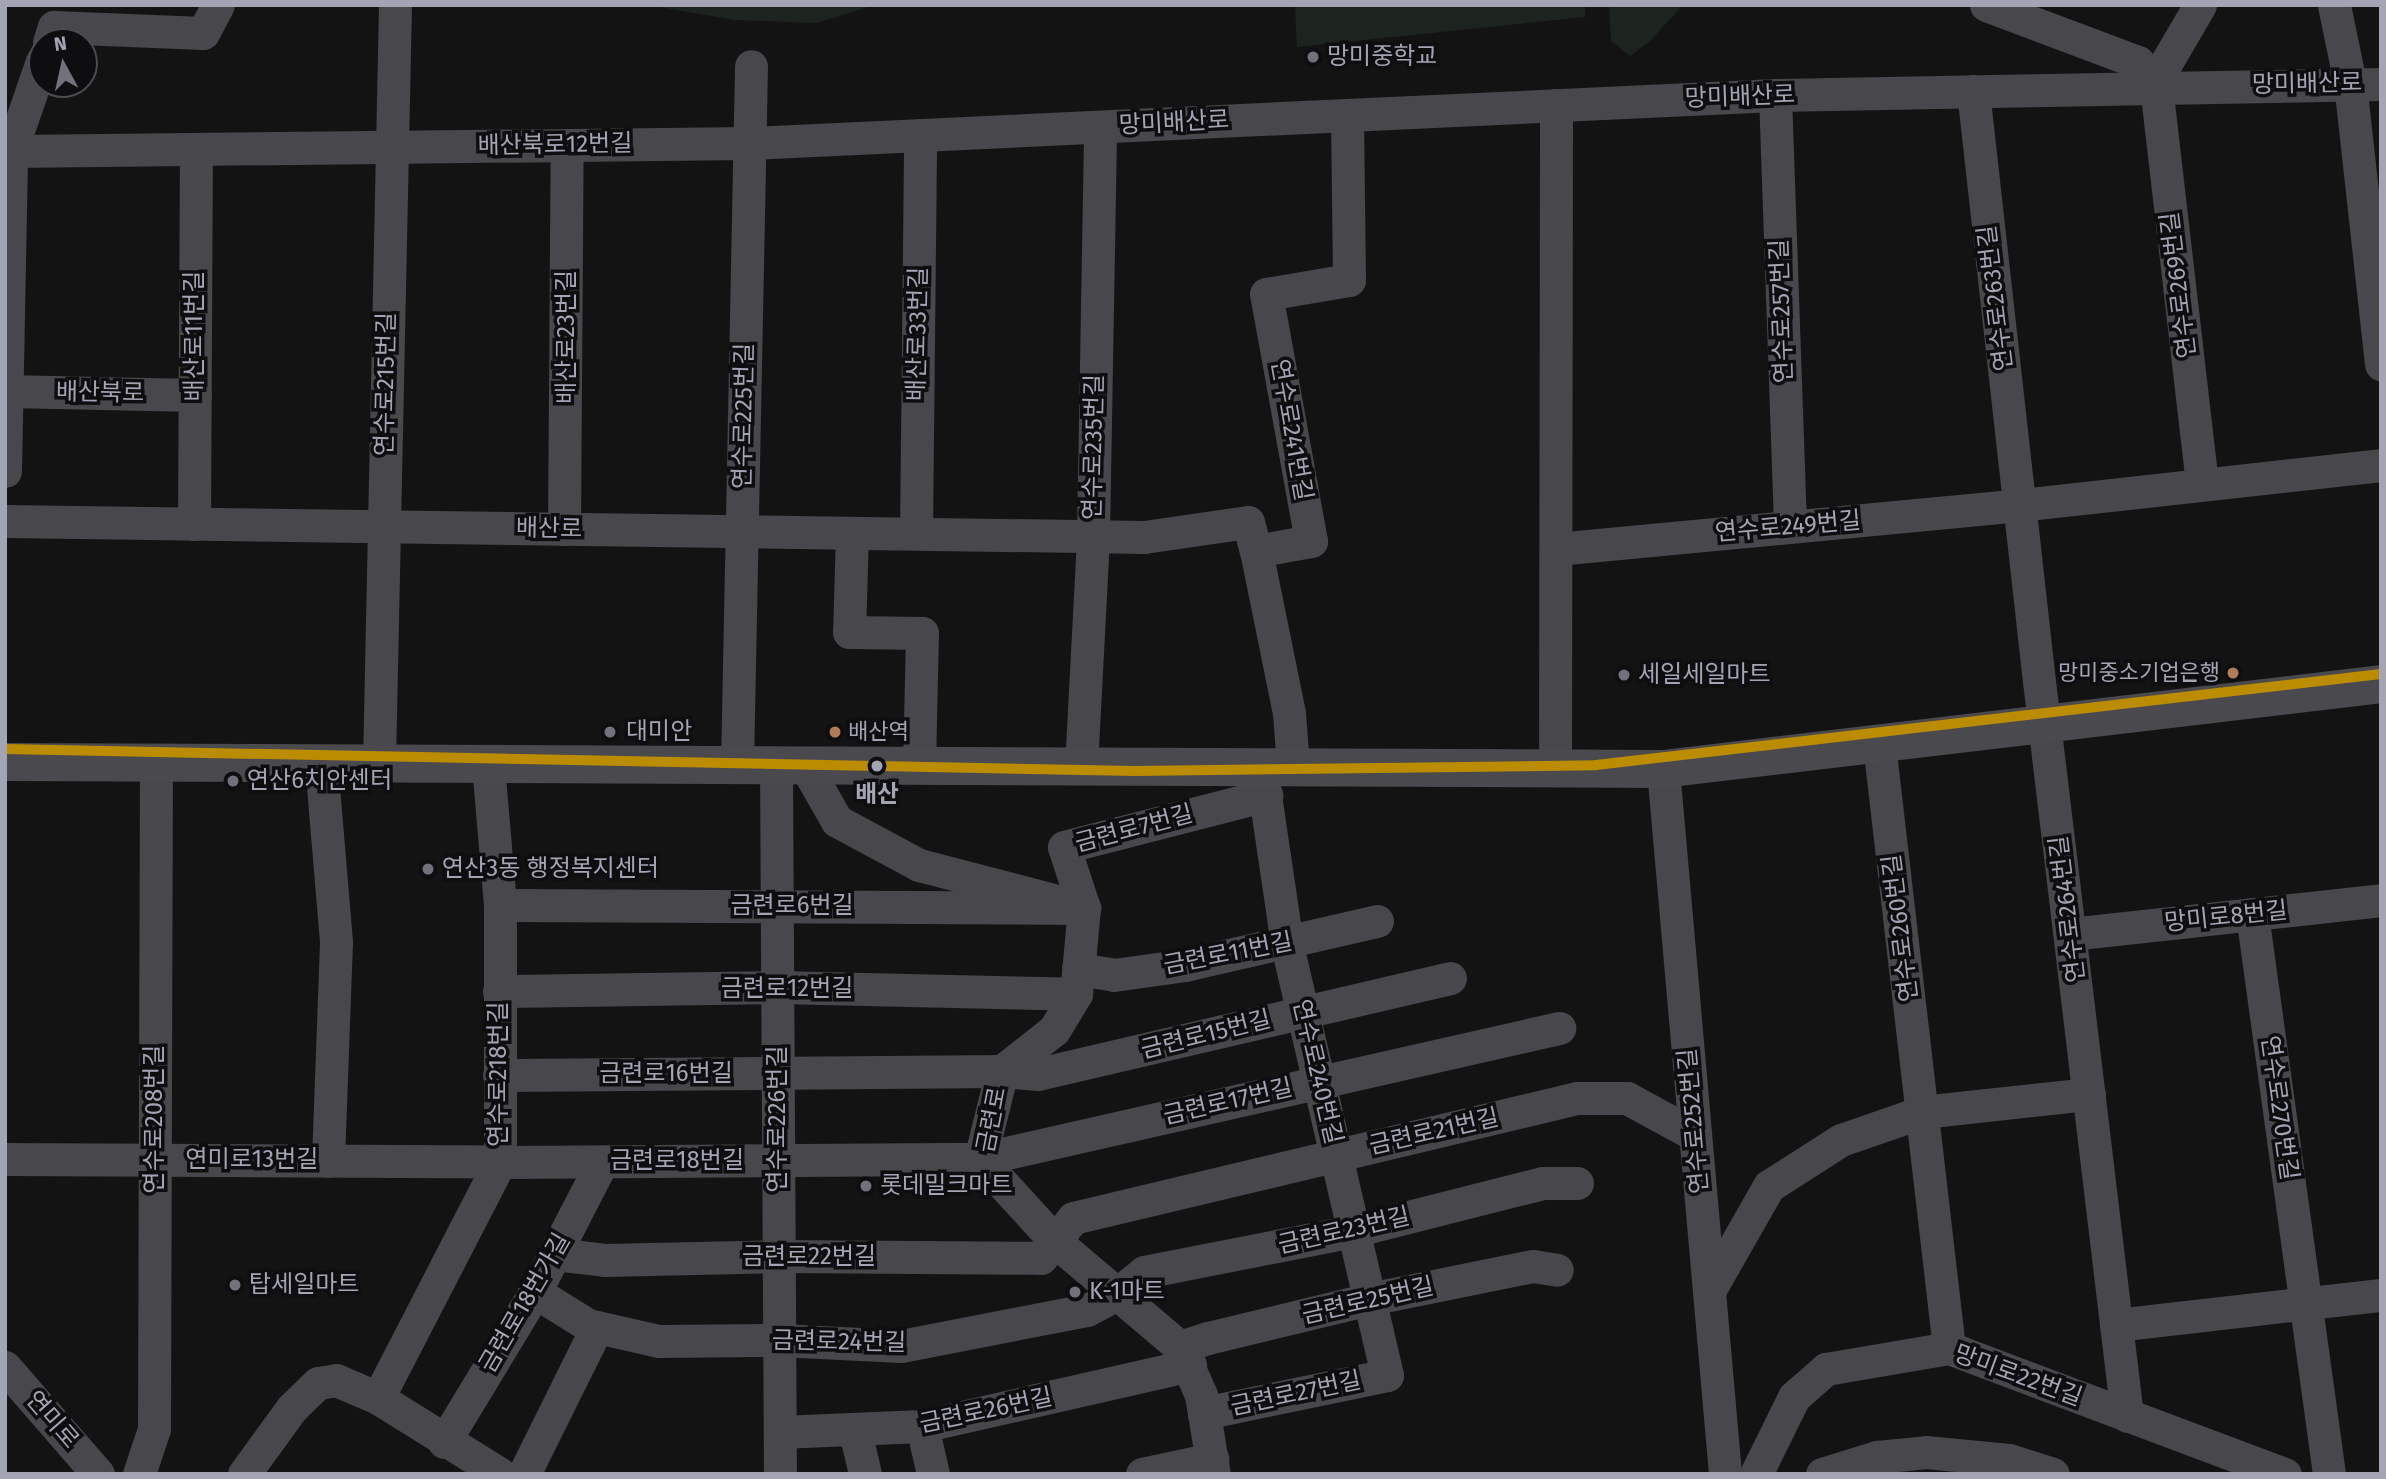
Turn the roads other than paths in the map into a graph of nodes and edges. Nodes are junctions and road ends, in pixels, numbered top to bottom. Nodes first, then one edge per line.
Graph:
1 (218, 5) edge
2 (395, 5) edge
3 (1986, 5) edge
4 (2200, 5) edge
5 (2334, 5) edge
6 (54, 28) edge
7 (79, 28) edge
8 (98, 29) edge
9 (751, 66) dead end
10 (2365, 83) edge
11 (2156, 86) junction
12 (1973, 91) junction
13 (1775, 95) junction
14 (28, 97) edge
15 (1556, 106) junction
16 (1347, 115) junction
17 (1100, 127) junction
18 (920, 135) junction
19 (749, 143) junction
20 (567, 145) junction
21 (391, 147) junction
22 (8, 149) edge
23 (196, 149) junction
24 (2380, 356) edge
25 (6, 391) edge
26 (195, 395) junction
27 (2381, 465) edge
28 (5, 471) edge
29 (2202, 484) junction
30 (2020, 505) junction
31 (5, 521) edge
32 (194, 524) junction
33 (384, 526) junction
34 (1790, 527) junction
35 (564, 529) junction
36 (741, 531) junction
37 (852, 533) junction
38 (916, 533) junction
39 (1093, 536) junction
40 (1556, 549) junction
41 (1256, 551) junction
42 (2381, 684) edge
43 (2046, 724) junction
44 (1879, 744) junction
45 (5, 762) edge
46 (156, 762) junction
47 (321, 763) junction
48 (379, 764) junction
49 (488, 764) junction
50 (737, 765) junction
51 (790, 765) junction
52 (919, 766) junction
53 (1082, 767) junction
54 (1555, 769) junction
55 (1663, 769) junction
56 (1273, 777) junction
57 (2381, 900) edge
58 (500, 905) junction
59 (777, 906) junction
60 (1084, 908) junction
61 (2252, 914) junction
62 (1377, 921) dead end
63 (2070, 934) junction
64 (1287, 944) junction
65 (1450, 978) dead end
66 (1077, 981) junction
67 (777, 988) junction
68 (499, 991) junction
69 (1302, 1011) junction
70 (1559, 1028) dead end
71 (1002, 1071) junction
72 (778, 1074) junction
73 (499, 1075) junction
74 (1319, 1082) junction
75 (2089, 1094) junction
76 (1922, 1112) junction
77 (1695, 1135) junction
78 (1336, 1155) junction
79 (5, 1159) edge
80 (980, 1159) junction
81 (155, 1160) junction
82 (778, 1160) junction
83 (328, 1161) junction
84 (602, 1162) junction
85 (500, 1163) junction
86 (1577, 1183) dead end
87 (1353, 1231) junction
88 (1056, 1242) junction
89 (554, 1255) junction
90 (779, 1256) junction
91 (1557, 1270) dead end
92 (1709, 1291) junction
93 (535, 1292) junction
94 (1117, 1294) junction
95 (2381, 1295) edge
96 (1369, 1299) junction
97 (2305, 1302) junction
98 (2116, 1325) junction
99 (597, 1327) junction
100 (779, 1340) junction
101 (1949, 1348) junction
102 (1185, 1356) junction
103 (5, 1367) edge
104 (1387, 1375) joint
105 (377, 1398) junction
106 (1205, 1413) junction
107 (2127, 1416) junction
108 (922, 1426) junction
109 (855, 1431) junction
110 (780, 1432) junction
111 (444, 1442) junction
112 (1213, 1466) edge
113 (98, 1474) edge
114 (139, 1474) edge
115 (244, 1474) edge
116 (500, 1474) edge
117 (524, 1474) edge
118 (780, 1474) edge
119 (865, 1474) edge
120 (933, 1474) edge
121 (1142, 1474) edge
122 (1725, 1474) edge
123 (1756, 1474) edge
124 (1822, 1474) edge
125 (2053, 1474) edge
126 (2285, 1474) edge
127 (2329, 1474) edge

1 - 8 street
2 - 21 street, 연수로215번길
3 - 11 street
4 - 11 street
5 - 10 street
6 - 7 street
9 - 19 street, 연수로225번길
10 - 11 street, 망미배산로
10 - 24 street
11 - 12 street, 망미배산로
11 - 29 street, 연수로269번길
12 - 13 street, 망미배산로
12 - 30 street, 연수로263번길
13 - 15 street, 망미배산로
13 - 34 street, 연수로257번길
14 - 22 street
15 - 16 street, 망미배산로
15 - 40 street
16 - 17 street, 망미배산로
16 - 41 street, 연수로241번길
17 - 18 street, 배산북로12번길
17 - 39 street, 연수로235번길
18 - 19 street, 배산북로12번길
18 - 38 street, 배산로33번길
19 - 20 street, 배산북로12번길
19 - 36 street, 연수로225번길
20 - 21 street, 배산북로12번길
20 - 35 street, 배산로23번길
21 - 23 street, 배산북로12번길
21 - 33 street, 연수로215번길
22 - 23 street, 배산북로12번길
22 - 25 street
23 - 26 street, 배산로11번길
25 - 26 street, 배산북로
25 - 28 street
26 - 32 street, 배산로11번길
27 - 29 street
29 - 30 street
30 - 34 street, 연수로249번길
30 - 43 street, 연수로263번길
31 - 32 street, 배산로
32 - 33 street, 배산로
33 - 35 street, 배산로
33 - 48 street, 연수로215번길
34 - 40 street, 연수로249번길
35 - 36 street, 배산로
36 - 37 street, 배산로
36 - 50 street, 연수로225번길
37 - 38 street, 배산로
37 - 52 street
38 - 39 street, 배산로
39 - 41 street, 배산로
39 - 53 street, 연수로235번길
40 - 54 street
41 - 56 street
42 - 43 main road
43 - 44 main road
43 - 63 street, 연수로264번길
44 - 55 main road
44 - 76 street, 연수로260번길
45 - 46 main road
46 - 47 main road
46 - 81 street, 연수로208번길
47 - 48 main road
47 - 83 street
48 - 49 main road
49 - 50 main road
49 - 58 street, 연수로218번길
50 - 51 main road
51 - 52 main road
51 - 59 street, 연수로226번길
51 - 60 street
52 - 53 main road
53 - 56 main road
54 - 55 main road
54 - 56 main road
55 - 77 street, 연수로252번길
56 - 60 street, 금련로7번길
56 - 64 street, 연수로240번길
57 - 61 street, 망미로8번길
58 - 59 street, 금련로6번길
58 - 68 street, 연수로218번길
59 - 60 street, 금련로6번길
59 - 67 street, 연수로226번길
60 - 66 street, 금련로
61 - 63 street, 망미로8번길
61 - 97 street, 연수로270번길
62 - 64 street, 금련로11번길
63 - 75 street, 연수로264번길
64 - 66 street, 금련로11번길
64 - 69 street, 연수로240번길
65 - 69 street, 금련로15번길
66 - 67 street, 금련로12번길
66 - 71 street, 금련로
67 - 68 street, 금련로12번길
67 - 72 street, 연수로226번길
68 - 73 street, 연수로218번길
69 - 71 street, 금련로15번길
69 - 74 street, 연수로240번길
70 - 74 street, 금련로17번길
71 - 72 street, 금련로16번길
71 - 80 street, 금련로
72 - 73 street, 금련로16번길
72 - 82 street, 연수로226번길
73 - 85 street, 연수로218번길
74 - 78 street, 연수로240번길
74 - 80 street, 금련로17번길
75 - 76 street
75 - 98 street, 연수로264번길
76 - 92 street
76 - 101 street, 연수로260번길
77 - 78 street, 금련로21번길
77 - 92 street, 연수로252번길
78 - 87 street, 연수로240번길
78 - 88 street, 금련로21번길
79 - 81 street, 연미로13번길
80 - 82 street, 금련로18번길
80 - 88 street, 금련로
81 - 83 street, 연미로13번길
81 - 114 street, 연수로208번길
82 - 84 street, 금련로18번길
82 - 90 street, 연수로226번길
83 - 85 street, 연미로13번길
84 - 85 street, 금련로18번길
84 - 89 street, 금련로18번가길
85 - 105 street, 연수로218번길
86 - 87 street, 금련로23번길
87 - 94 street, 금련로23번길
87 - 96 street, 연수로240번길
88 - 90 street, 금련로22번길
88 - 94 street, 금련로
89 - 90 street, 금련로22번길
89 - 93 street, 금련로18번가길
90 - 100 street, 연수로226번길
91 - 96 street, 금련로25번길
92 - 122 street, 연수로252번길
93 - 99 street, 금련로24번길
93 - 111 street, 금련로18번가길
94 - 100 street, 금련로24번길
94 - 102 street, 금련로
95 - 97 street
96 - 102 street, 금련로25번길
96 - 104 street, 연수로240번길
97 - 98 street
97 - 127 street, 연수로270번길
98 - 107 street, 연수로264번길
99 - 100 street, 금련로24번길
99 - 117 street
100 - 110 street, 연수로226번길
101 - 107 street, 망미로22번길
101 - 123 street, 망미로22번길
102 - 106 street
102 - 108 street, 금련로26번길
103 - 113 street, 연미로
104 - 106 street, 금련로27번길
105 - 111 street
105 - 115 street
106 - 112 street
107 - 126 street, 망미로22번길
108 - 109 street, 금련로26번길
108 - 120 street
109 - 110 street, 금련로26번길
109 - 119 street
110 - 118 street, 연수로226번길
111 - 116 street
112 - 121 street
124 - 125 street

